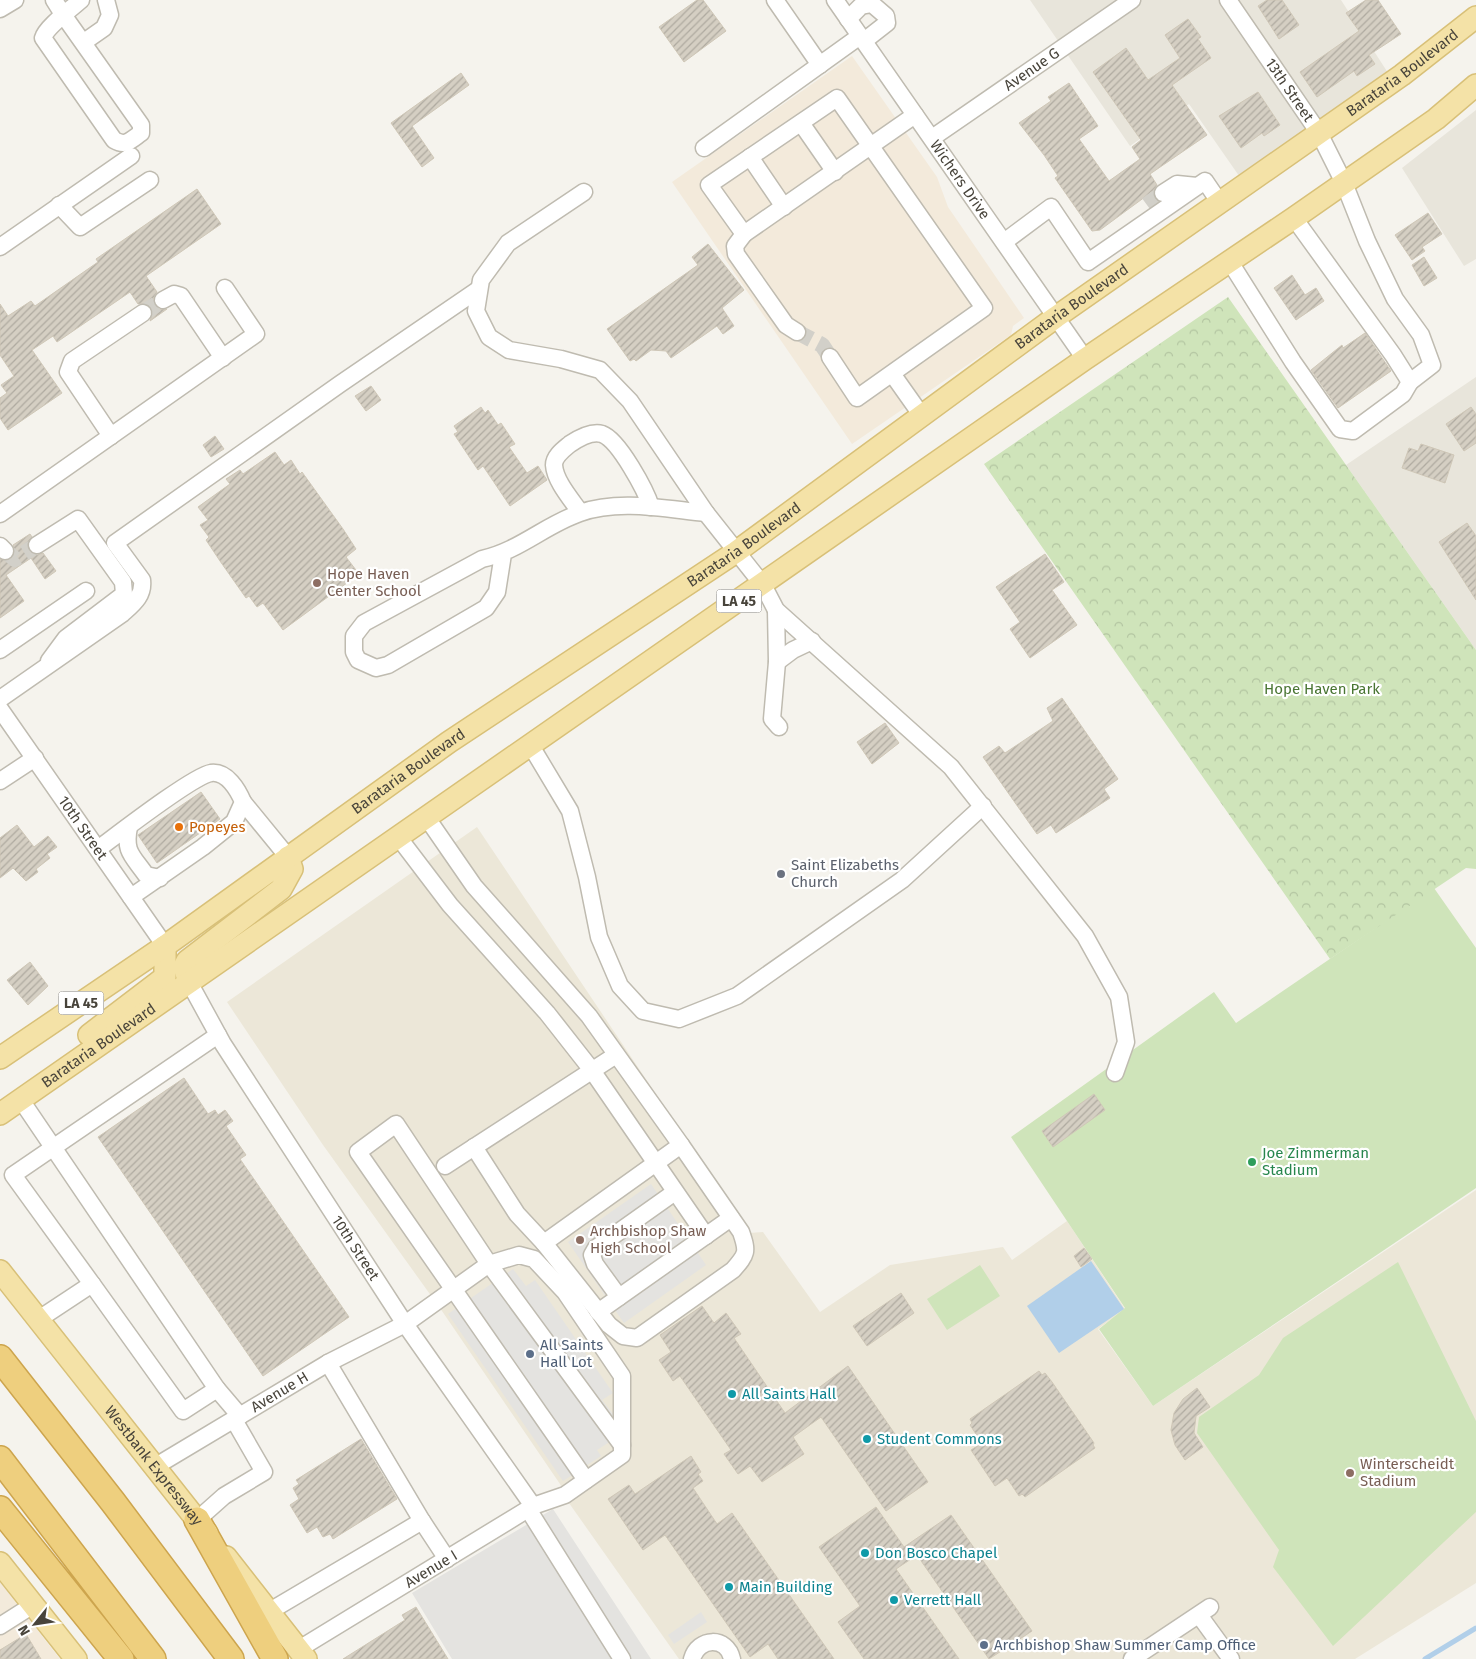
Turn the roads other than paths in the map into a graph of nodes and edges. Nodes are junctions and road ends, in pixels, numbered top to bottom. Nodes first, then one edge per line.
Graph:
1 (15, 0) edge
2 (54, 0) edge
3 (80, 0) edge
4 (106, 0) edge
5 (775, 0) edge
6 (835, 0) edge
7 (1132, 0) edge
8 (1228, 0) edge
9 (0, 9) edge
10 (64, 16) junction
11 (1476, 17) edge
12 (848, 19) junction
13 (862, 39) junction
14 (84, 42) junction
15 (820, 65) junction
16 (1476, 85) edge
17 (916, 115) junction
18 (801, 123) junction
19 (1319, 133) junction
20 (932, 138) junction
21 (871, 147) junction
22 (704, 148) dead end
23 (131, 156) dead end
24 (750, 157) junction
25 (835, 172) junction
26 (150, 180) dead end
27 (1344, 183) junction
28 (1197, 186) junction
29 (584, 192) dead end
30 (1163, 193) tunnel mouth
31 (1220, 203) junction
32 (60, 205) junction
33 (1147, 205) tunnel mouth
34 (784, 207) junction
35 (1294, 218) junction
36 (1137, 228) junction
37 (744, 234) junction
38 (1004, 242) junction
39 (0, 248) edge
40 (1230, 262) junction
41 (225, 288) dead end
42 (479, 289) junction
43 (163, 300) tunnel mouth
44 (143, 314) tunnel mouth
45 (1056, 317) junction
46 (797, 332) tunnel mouth
47 (830, 357) tunnel mouth
48 (223, 358) junction
49 (1086, 360) junction
50 (893, 375) junction
51 (1410, 382) junction
52 (922, 416) junction
53 (111, 436) junction
54 (651, 507) junction
55 (580, 512) junction
56 (706, 513) junction
57 (0, 514) edge
58 (38, 545) tunnel mouth
59 (736, 552) junction
60 (503, 554) junction
61 (762, 585) junction
62 (86, 591) dead end
63 (776, 610) junction
64 (812, 641) junction
65 (0, 650) edge
66 (777, 662) junction
67 (40, 673) junction
68 (0, 699) edge
69 (0, 710) edge
70 (779, 727) dead end
71 (531, 746) junction
72 (35, 758) junction
73 (0, 781) edge
74 (243, 802) junction
75 (983, 806) junction
76 (427, 818) junction
77 (129, 827) junction
78 (399, 838) junction
79 (98, 849) junction
80 (288, 857) junction
81 (160, 878) junction
82 (131, 897) junction
83 (165, 946) junction
84 (189, 982) junction
85 (218, 1035) junction
86 (2, 1053) edge
87 (616, 1055) junction
88 (591, 1069) junction
89 (1115, 1073) dead end
90 (56, 1075) junction
91 (21, 1100) junction
92 (0, 1114) edge
93 (681, 1146) junction
94 (54, 1147) junction
95 (474, 1147) junction
96 (656, 1164) junction
97 (445, 1166) dead end
98 (675, 1192) junction
99 (732, 1218) junction
100 (706, 1236) junction
101 (544, 1243) junction
102 (489, 1264) junction
103 (0, 1271) edge
104 (92, 1284) junction
105 (453, 1290) junction
106 (619, 1297) junction
107 (598, 1312) junction
108 (39, 1319) junction
109 (405, 1324) junction
110 (0, 1358) edge
111 (328, 1363) junction
112 (217, 1389) junction
113 (237, 1418) junction
114 (622, 1445) junction
115 (0, 1459) edge
116 (156, 1466) junction
117 (586, 1480) junction
118 (530, 1507) junction
119 (0, 1509) edge
120 (197, 1520) junction
121 (422, 1521) junction
122 (447, 1559) junction
123 (2, 1569) edge
124 (33, 1605) junction
125 (270, 1611) junction
126 (0, 1626) edge
127 (303, 1654) edge
128 (76, 1659) edge
129 (121, 1659) edge
130 (153, 1659) edge
131 (231, 1659) edge
132 (275, 1659) edge
133 (622, 1659) edge
134 (692, 1659) edge
135 (732, 1659) edge
136 (1132, 1659) edge
137 (1232, 1659) edge

1 - 9 street
2 - 10 street
3 - 10 street
4 - 14 street
5 - 15 street
6 - 12 street, Wichers Drive
7 - 20 street, Avenue G
8 - 19 street, 13th Street
10 - 14 street
10 - 14 street
11 - 19 main road, Barataria Boulevard / LA 45
12 - 13 street, Wichers Drive
12 - 13 street
13 - 15 street
13 - 17 street, Wichers Drive
15 - 22 street
16 - 27 main road, Barataria Boulevard / LA 45
17 - 20 street, Wichers Drive
17 - 21 street
18 - 21 street
18 - 24 street
18 - 25 street
19 - 27 street, 13th Street
19 - 31 main road, Barataria Boulevard / LA 45
20 - 38 street, Wichers Drive
21 - 25 street
21 - 50 street
23 - 32 street
24 - 34 street
24 - 37 street
25 - 34 street
26 - 32 street
27 - 35 main road, Barataria Boulevard / LA 45
27 - 51 street, 13th Street
28 - 30 street
28 - 31 street
28 - 36 street
29 - 42 street
31 - 45 main road, Barataria Boulevard / LA 45
32 - 39 street
33 - 36 street
34 - 37 street
35 - 40 main road, Barataria Boulevard / LA 45
35 - 51 street
36 - 38 street
37 - 46 street
38 - 45 street, Wichers Drive
40 - 49 main road, Barataria Boulevard / LA 45
40 - 51 street
41 - 48 street
42 - 56 street
42 - 67 street
43 - 48 street
44 - 53 street
45 - 49 street, Wichers Drive
45 - 52 main road, Barataria Boulevard / LA 45
47 - 50 street
48 - 53 street
49 - 61 main road, Barataria Boulevard / LA 45
50 - 52 street
52 - 59 main road, Barataria Boulevard / LA 45
53 - 57 street
54 - 55 street
54 - 55 street
54 - 56 street
55 - 60 street
56 - 59 street
58 - 67 street
59 - 61 street
59 - 80 main road, Barataria Boulevard / LA 45
60 - 60 street
61 - 63 street
61 - 71 main road, Barataria Boulevard / LA 45
62 - 65 street
63 - 64 street
63 - 66 street
64 - 66 street
64 - 75 street
66 - 70 street
67 - 68 street
69 - 72 street, 10th Street
71 - 75 street
71 - 76 main road, Barataria Boulevard / LA 45
72 - 73 street
72 - 79 street, 10th Street
74 - 77 street
74 - 80 street
74 - 81 street
75 - 89 street
76 - 78 main road, Barataria Boulevard / LA 45
76 - 87 street
77 - 79 street
77 - 81 street
78 - 84 main road, Barataria Boulevard / LA 45
78 - 88 street
79 - 82 street, 10th Street
80 - 83 main road, Barataria Boulevard / LA 45
80 - 84 main road
81 - 82 street
82 - 83 street, 10th Street
83 - 86 main road, Barataria Boulevard / LA 45
83 - 90 main road
84 - 85 street, 10th Street
84 - 90 main road, Barataria Boulevard / LA 45
85 - 94 street
85 - 109 street, 10th Street
87 - 88 street
87 - 93 street
88 - 95 street
88 - 96 street
90 - 91 main road, Barataria Boulevard / LA 45
91 - 92 main road, Barataria Boulevard / LA 45
91 - 94 street
93 - 96 street
93 - 99 street
94 - 104 street
94 - 112 street
95 - 97 street
95 - 101 street
96 - 98 street
96 - 101 street
98 - 100 street
98 - 106 street
99 - 100 street
99 - 107 street
100 - 106 street
101 - 107 street
102 - 105 street, Avenue H
102 - 105 street
102 - 114 street
102 - 114 street, Avenue H
103 - 108 main road, Westbank Expressway
104 - 108 street
104 - 112 street
105 - 109 street, Avenue H
105 - 117 street
106 - 107 street
108 - 116 main road, Westbank Expressway
109 - 111 street, Avenue H
109 - 118 street, 10th Street
110 - 131 highway
111 - 113 street, Avenue H
111 - 121 street
112 - 113 street
113 - 116 street, Avenue H
113 - 120 street
114 - 117 street, Avenue I
115 - 130 highway
116 - 120 main road, Westbank Expressway
117 - 118 street, Avenue I
118 - 122 street, Avenue I
118 - 133 street, 10th Street
119 - 129 highway
120 - 125 main road, Westbank Expressway
120 - 132 highway
121 - 122 street
121 - 125 street
122 - 127 street, Avenue I
123 - 124 main road
124 - 126 street
124 - 128 main road
125 - 127 main road, Westbank Expressway
134 - 135 street
136 - 137 street

